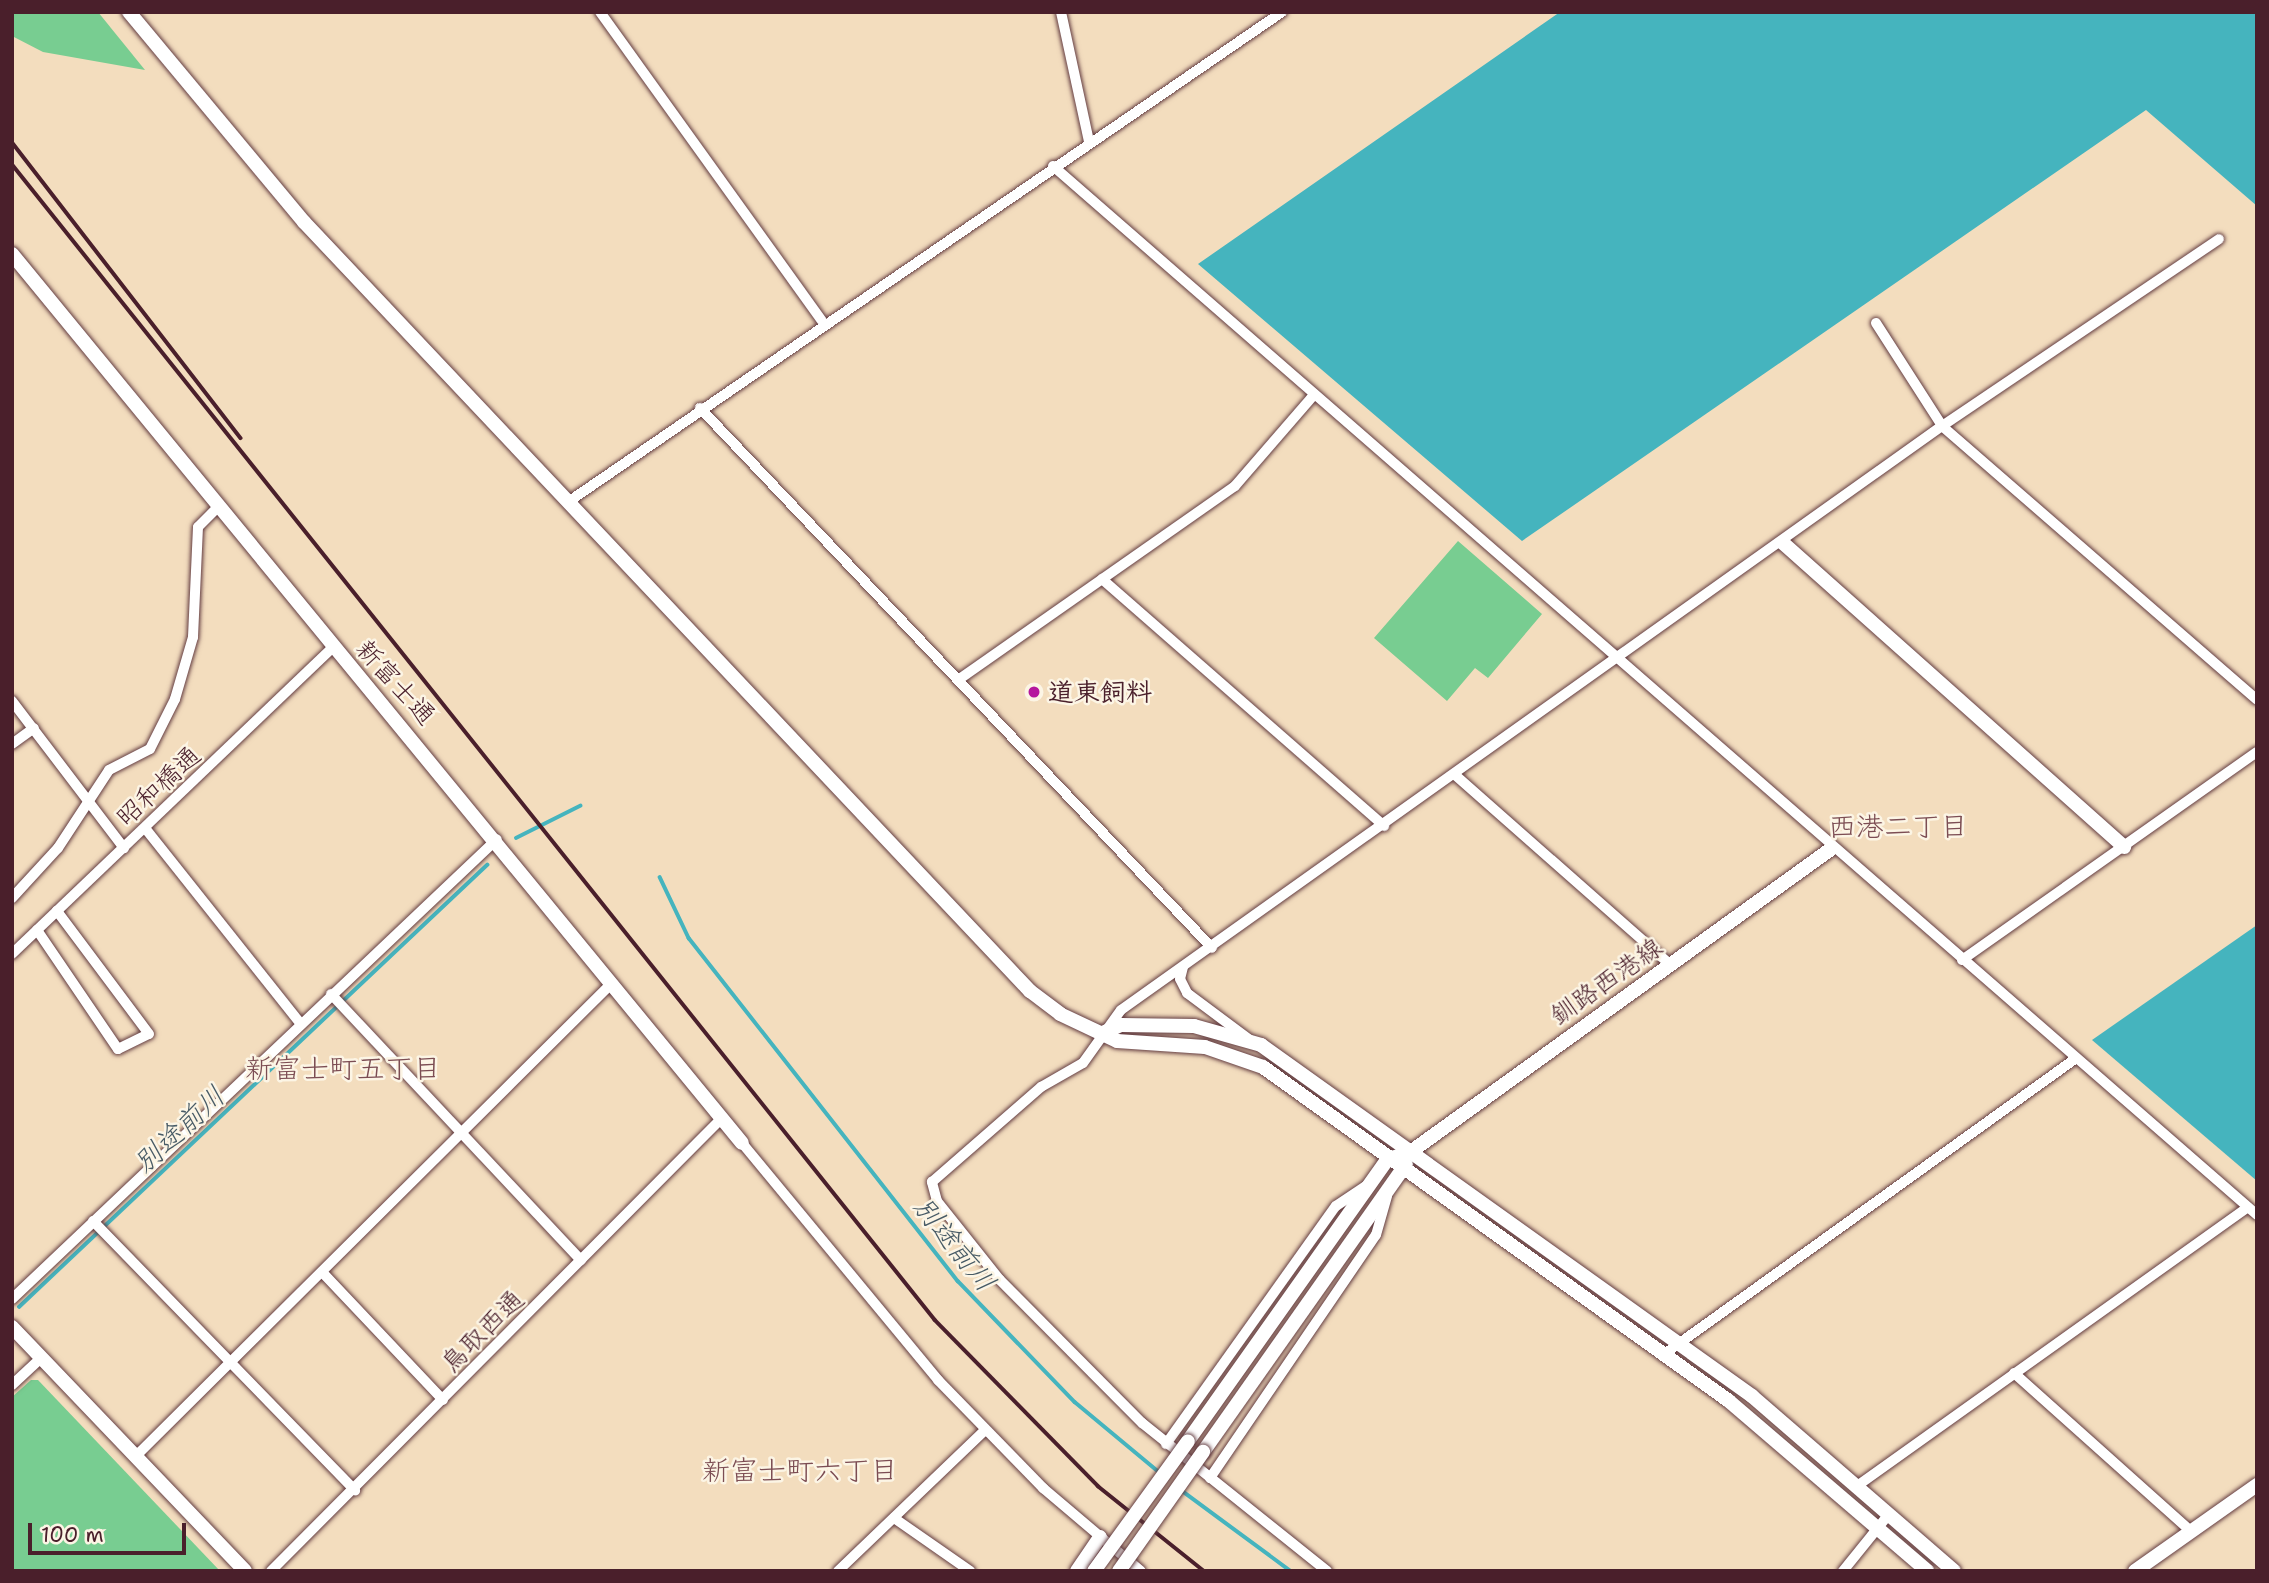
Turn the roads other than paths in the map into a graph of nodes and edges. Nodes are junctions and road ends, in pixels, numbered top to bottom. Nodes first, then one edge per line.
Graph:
1 (129, 12) edge
2 (600, 12) edge
3 (1061, 12) edge
4 (1282, 12) edge
5 (1089, 142) junction
6 (1054, 166) junction
7 (2219, 239) dead end
8 (12, 254) edge
9 (822, 321) junction
10 (1876, 323) dead end
11 (1313, 396) junction
12 (700, 408) junction
13 (1941, 426) junction
14 (568, 502) junction
15 (216, 509) junction
16 (1783, 543) junction
17 (1102, 579) junction
18 (332, 648) junction
19 (1618, 661) junction
20 (958, 680) junction
21 (2257, 700) edge
22 (12, 701) edge
23 (34, 728) junction
24 (12, 744) edge
25 (2257, 752) edge
26 (1454, 774) junction
27 (89, 801) junction
28 (1384, 826) junction
29 (145, 828) junction
30 (497, 838) junction
31 (2124, 847) junction
32 (124, 848) junction
33 (1831, 849) junction
34 (12, 898) edge
35 (57, 911) junction
36 (37, 930) junction
37 (1212, 948) junction
38 (12, 954) edge
39 (1962, 960) junction
40 (1671, 965) junction
41 (1183, 967) junction
42 (610, 985) junction
43 (331, 994) junction
44 (300, 1023) junction
45 (1105, 1032) junction
46 (1250, 1040) junction
47 (2075, 1059) junction
48 (720, 1120) junction
49 (462, 1132) junction
50 (742, 1143) joint
51 (1409, 1153) junction
52 (1388, 1159) junction
53 (1404, 1170) junction
54 (1373, 1181) junction
55 (1388, 1192) junction
56 (2248, 1207) junction
57 (2257, 1215) edge
58 (93, 1221) junction
59 (581, 1260) junction
60 (322, 1272) junction
61 (12, 1299) edge
62 (12, 1327) edge
63 (1679, 1344) junction
64 (1663, 1355) junction
65 (41, 1357) junction
66 (231, 1362) junction
67 (2014, 1373) junction
68 (12, 1385) edge
69 (443, 1400) junction
70 (985, 1430) junction
71 (1166, 1444) junction
72 (136, 1456) junction
73 (1210, 1478) junction
74 (2257, 1485) edge
75 (1857, 1486) junction
76 (355, 1490) junction
77 (1889, 1514) junction
78 (894, 1518) junction
79 (1876, 1527) junction
80 (2191, 1531) junction
81 (1100, 1536) junction
82 (245, 1571) edge
83 (271, 1571) edge
84 (838, 1571) edge
85 (970, 1571) edge
86 (1077, 1571) edge
87 (1094, 1571) edge
88 (1119, 1571) edge
89 (1141, 1571) edge
90 (1327, 1571) edge
91 (1843, 1571) edge
92 (1927, 1571) edge
93 (1954, 1571) edge
94 (2135, 1571) edge

1 - 14 street
2 - 9 street
3 - 5 street
4 - 5 street
5 - 6 street
6 - 9 street
6 - 11 street
7 - 13 street
8 - 15 street, 新富士通
9 - 12 street
10 - 13 street
11 - 17 street
11 - 19 street
12 - 14 street
12 - 20 street
13 - 16 street
13 - 21 street
14 - 45 street
15 - 18 street, 新富士通
15 - 27 street
16 - 19 street
16 - 31 street
17 - 20 street
17 - 28 street
18 - 29 street, 昭和橋通
18 - 30 street, 新富士通
19 - 26 street
19 - 33 street
20 - 37 street
22 - 23 street
23 - 24 street
23 - 27 street
25 - 31 street
26 - 28 street
26 - 40 street
27 - 32 street
27 - 34 street
28 - 37 street
29 - 32 street, 昭和橋通
29 - 44 street
30 - 42 street, 新富士通
30 - 43 street
31 - 39 street
32 - 35 street, 昭和橋通
33 - 39 street
33 - 40 street, 釧路西港線
35 - 36 street, 昭和橋通
35 - 36 street
36 - 38 street, 昭和橋通
37 - 41 street
39 - 47 street
40 - 51 street, 釧路西港線
41 - 45 street
41 - 46 street
42 - 48 street, 新富士通
42 - 49 street
43 - 44 street
43 - 49 street
44 - 58 street
45 - 46 street
45 - 52 street
45 - 71 street
46 - 51 street
47 - 56 street
47 - 63 street
48 - 50 street, 新富士通
48 - 59 street, 鳥取西通
49 - 59 street
49 - 60 street
50 - 70 street
51 - 52 street, 釧路西港線
51 - 53 street
51 - 63 street
52 - 53 street
52 - 54 street
53 - 55 street
53 - 64 street
54 - 71 street
54 - 87 street, bridge
55 - 73 street
55 - 88 street, bridge
56 - 57 street
56 - 67 street
58 - 61 street
58 - 66 street
59 - 69 street, 鳥取西通
60 - 66 street
60 - 69 street
62 - 65 street
63 - 64 street
63 - 75 street
64 - 79 street
65 - 68 street
65 - 72 street
66 - 72 street
66 - 76 street
67 - 75 street
67 - 80 street
69 - 76 street, 鳥取西通
70 - 78 street
70 - 81 street
71 - 73 street
72 - 82 street
73 - 90 street
74 - 80 street
75 - 77 street
76 - 83 street, 鳥取西通
77 - 79 street
77 - 93 street
78 - 84 street
78 - 85 street
79 - 91 street
79 - 92 street
80 - 94 street
81 - 86 street
81 - 89 street

